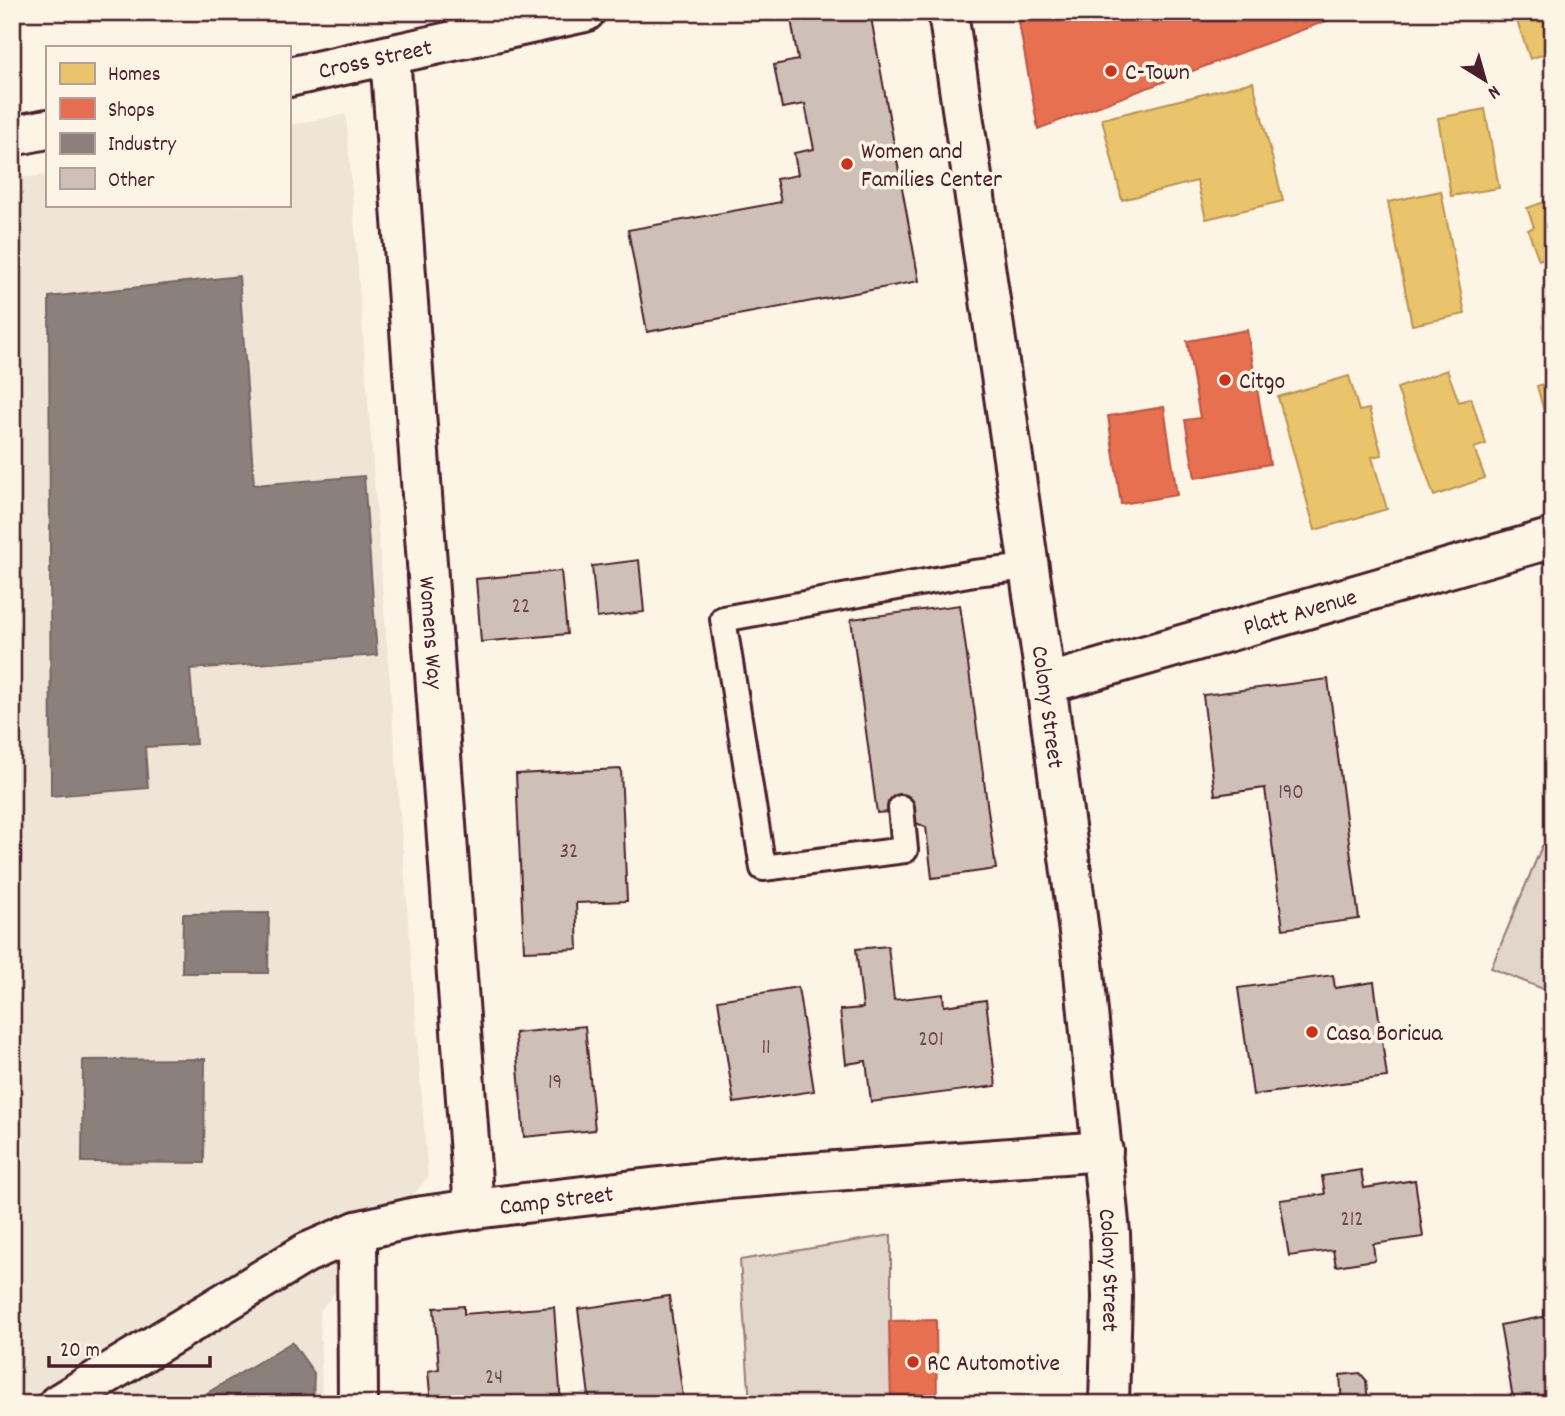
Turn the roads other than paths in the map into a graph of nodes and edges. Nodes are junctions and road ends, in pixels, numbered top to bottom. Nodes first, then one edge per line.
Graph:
1 (584, 12) edge
2 (948, 12) edge
3 (390, 55) junction
4 (290, 77) edge
5 (46, 129) edge
6 (12, 136) edge
7 (1553, 538) edge
8 (1029, 567) junction
9 (1046, 684) junction
10 (901, 808) dead end
11 (1103, 1151) junction
12 (474, 1209) junction
13 (357, 1231) junction
14 (58, 1404) edge
15 (358, 1404) edge
16 (1110, 1404) edge

1 - 3 street, Cross Street
2 - 8 street, Colony Street
3 - 4 street, Cross Street
3 - 12 street, Womens Way
5 - 6 street
7 - 9 street, Platt Avenue
8 - 9 street, Colony Street
8 - 10 lane
9 - 11 street, Colony Street
11 - 12 street, Camp Street
11 - 16 street, Colony Street
12 - 13 street, Camp Street
13 - 14 street, Camp Street
13 - 15 street

